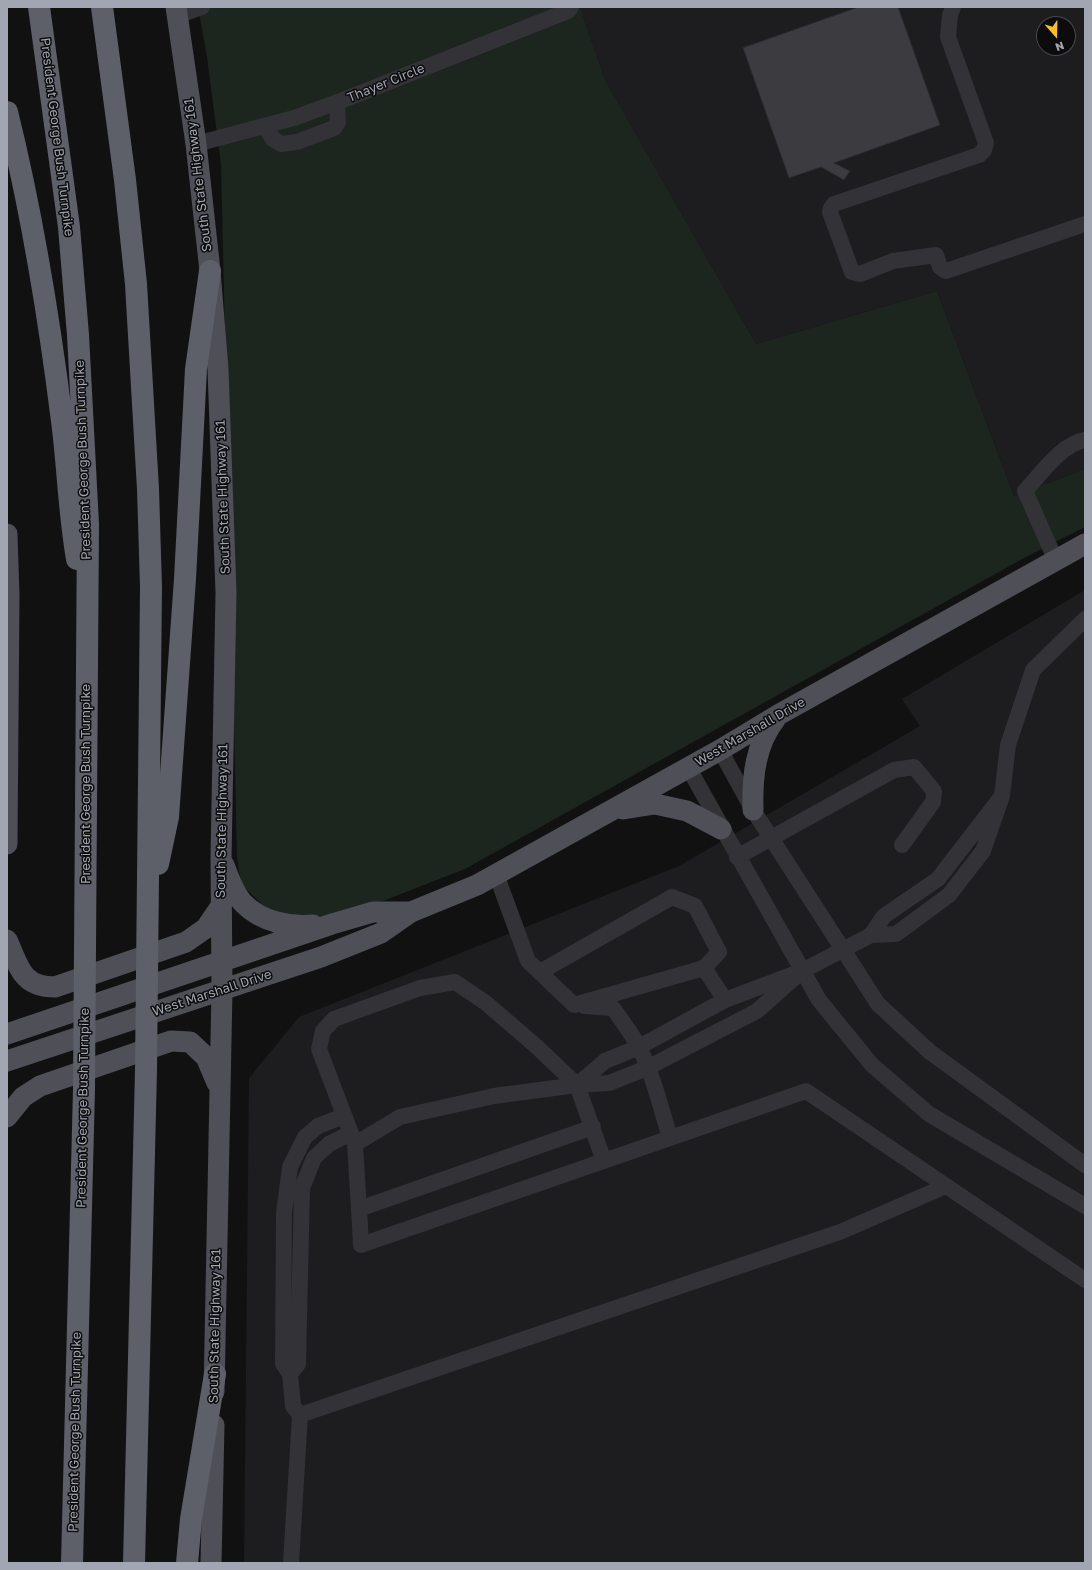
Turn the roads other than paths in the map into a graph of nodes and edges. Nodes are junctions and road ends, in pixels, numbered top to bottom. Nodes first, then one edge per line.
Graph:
1 (39, 7) edge
2 (102, 7) edge
3 (202, 7) edge
4 (571, 7) edge
5 (953, 7) edge
6 (176, 12) edge
7 (337, 102) junction
8 (7, 112) edge
9 (265, 126) junction
10 (196, 144) junction
11 (1085, 224) edge
12 (210, 271) junction
13 (1085, 440) edge
14 (1085, 447) edge
15 (1058, 456) junction
16 (7, 534) edge
17 (1085, 544) edge
18 (1056, 561) junction
19 (88, 619) junction
20 (1085, 619) edge
21 (778, 715) junction
22 (720, 750) junction
23 (8, 758) edge
24 (688, 767) junction
25 (753, 810) junction
26 (607, 812) junction
27 (721, 829) junction
28 (770, 838) junction
29 (7, 844) edge
30 (902, 845) dead end
31 (737, 857) junction
32 (221, 858) junction
33 (496, 874) junction
34 (221, 906) junction
35 (411, 912) junction
36 (332, 924) junction
37 (148, 925) junction
38 (7, 940) edge
39 (842, 951) junction
40 (221, 962) junction
41 (704, 968) junction
42 (802, 971) junction
43 (540, 972) junction
44 (222, 990) junction
45 (725, 1000) junction
46 (574, 1005) junction
47 (7, 1034) edge
48 (639, 1047) junction
49 (7, 1061) edge
50 (647, 1068) junction
51 (576, 1085) junction
52 (219, 1089) junction
53 (344, 1116) junction
54 (7, 1117) edge
55 (593, 1127) junction
56 (353, 1138) junction
57 (670, 1138) junction
58 (604, 1161) junction
59 (1085, 1165) edge
60 (946, 1186) junction
61 (1085, 1206) edge
62 (359, 1208) junction
63 (1085, 1280) edge
64 (215, 1374) junction
65 (290, 1374) junction
66 (300, 1415) junction
67 (72, 1563) edge
68 (134, 1563) edge
69 (187, 1563) edge
70 (211, 1563) edge
71 (291, 1563) edge

1 - 19 highway, President George Bush Turnpike
2 - 37 highway
3 - 6 street
4 - 7 street, Thayer Circle
5 - 11 street
6 - 10 main road, South State Highway 161
7 - 9 street, Thayer Circle
7 - 9 street
8 - 19 highway
9 - 10 street, Thayer Circle
10 - 12 main road, South State Highway 161
12 - 32 main road, South State Highway 161
12 - 37 highway
13 - 15 street
14 - 15 street
15 - 18 street
16 - 23 main road
17 - 18 main road, West Marshall Drive
18 - 21 main road, West Marshall Drive
19 - 67 highway, President George Bush Turnpike
20 - 39 street
21 - 22 main road, West Marshall Drive
21 - 25 main road
22 - 24 main road, West Marshall Drive
22 - 25 street
23 - 29 main road
24 - 26 main road, West Marshall Drive
24 - 27 street
25 - 28 street
26 - 27 main road
26 - 33 main road, West Marshall Drive
27 - 31 street
28 - 30 street
28 - 31 street
28 - 39 street
31 - 42 street
32 - 34 main road, South State Highway 161
32 - 36 main road
33 - 35 main road, West Marshall Drive
33 - 43 street
34 - 38 main road
34 - 40 main road, South State Highway 161
35 - 36 main road, West Marshall Drive
35 - 44 main road, West Marshall Drive
36 - 40 main road, West Marshall Drive
37 - 68 highway
39 - 42 street
39 - 59 street
40 - 44 main road, South State Highway 161
40 - 47 main road, West Marshall Drive
41 - 43 street
41 - 45 street
41 - 46 street
42 - 45 street
42 - 50 street
42 - 61 street
43 - 46 street
44 - 49 main road, West Marshall Drive
44 - 52 main road, South State Highway 161
45 - 48 street
46 - 48 street
48 - 50 street
48 - 51 street
50 - 51 street
50 - 57 street
51 - 53 street
51 - 55 street
51 - 56 street
52 - 54 main road
52 - 64 main road, South State Highway 161
53 - 56 street
53 - 65 street
55 - 58 street
55 - 62 street
56 - 62 street
56 - 65 street
57 - 58 street
57 - 60 street
58 - 62 street
60 - 63 street
60 - 66 street
64 - 69 highway
64 - 70 main road, South State Highway 161
65 - 66 street
66 - 71 street

